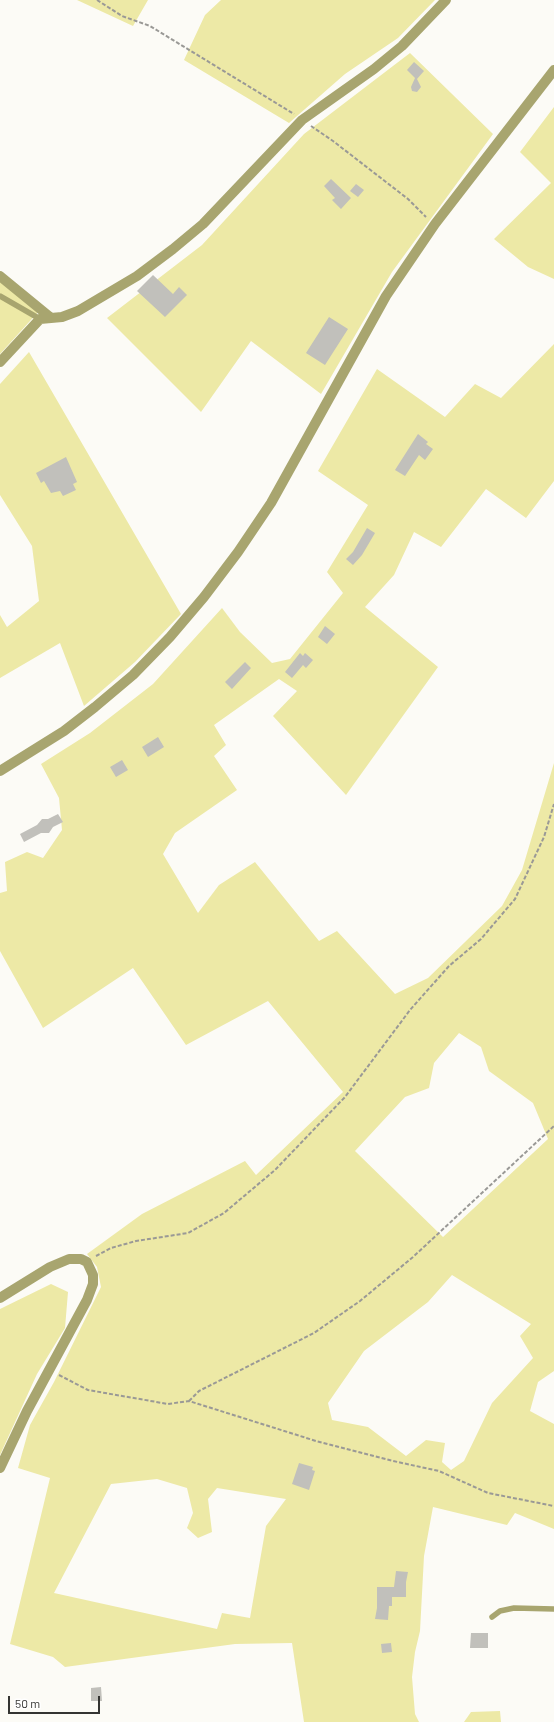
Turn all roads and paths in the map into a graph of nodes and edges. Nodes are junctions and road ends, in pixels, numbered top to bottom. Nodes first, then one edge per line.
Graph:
1 (97, 0) edge
2 (446, 0) edge
3 (554, 70) edge
4 (302, 120) junction
5 (435, 224) junction
6 (0, 276) edge
7 (0, 296) edge
8 (45, 318) junction
9 (0, 362) edge
10 (0, 771) edge
11 (554, 804) edge
12 (554, 1126) edge
13 (87, 1262) junction
14 (0, 1298) edge
15 (49, 1370) junction
16 (189, 1401) junction
17 (0, 1468) edge
18 (554, 1506) edge
19 (554, 1609) edge
20 (492, 1617) dead end

1 - 4 path
2 - 4 street
3 - 5 street
4 - 5 path
4 - 8 street
5 - 10 street
6 - 8 street
7 - 8 lane
8 - 9 street
11 - 13 path
12 - 16 path
13 - 14 street
13 - 15 street
15 - 16 path
15 - 17 street
16 - 18 path
19 - 20 lane

